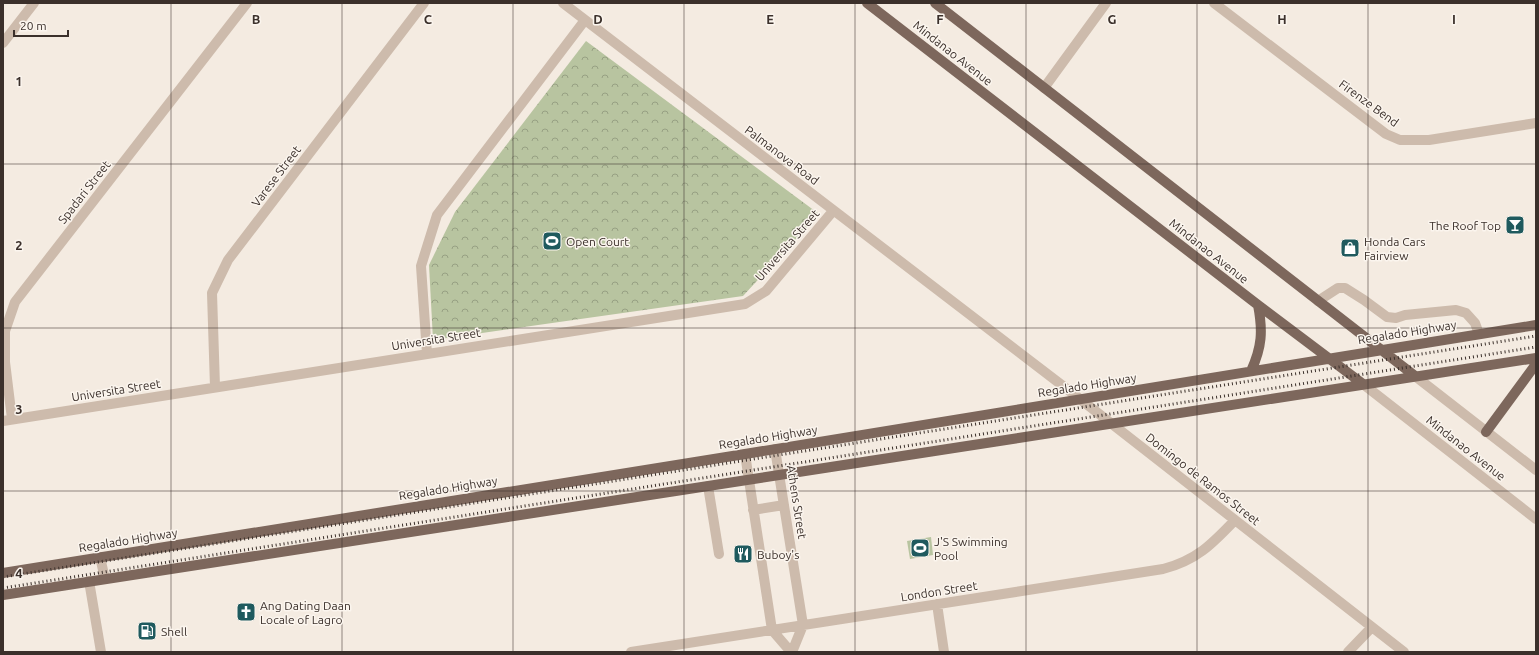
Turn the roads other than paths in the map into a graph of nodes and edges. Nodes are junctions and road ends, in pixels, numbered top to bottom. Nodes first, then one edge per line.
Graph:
1 (34, 3) edge
2 (247, 3) edge
3 (424, 3) edge
4 (563, 3) edge
5 (867, 3) edge
6 (935, 3) edge
7 (1106, 3) edge
8 (1214, 3) edge
9 (585, 20) junction
10 (3, 43) edge
11 (1044, 88) junction
12 (1536, 123) edge
13 (833, 210) junction
14 (1318, 301) junction
15 (1258, 305) junction
16 (1536, 325) edge
17 (985, 327) joint
18 (1479, 334) junction
19 (1381, 350) junction
20 (427, 354) junction
21 (1329, 358) junction
22 (1536, 358) edge
23 (1536, 364) edge
24 (1251, 371) junction
25 (1415, 376) junction
26 (1363, 384) junction
27 (215, 387) junction
28 (1080, 399) junction
29 (8, 420) edge
30 (1109, 423) junction
31 (1486, 432) junction
32 (775, 449) junction
33 (745, 454) junction
34 (1536, 470) edge
35 (779, 474) junction
36 (748, 479) junction
37 (708, 486) junction
38 (784, 505) junction
39 (753, 510) junction
40 (1536, 519) edge
41 (1235, 520) junction
42 (719, 554) dead end
43 (100, 557) junction
44 (3, 573) edge
45 (105, 579) junction
46 (89, 581) junction
47 (3, 595) edge
48 (937, 604) junction
49 (804, 625) junction
50 (1372, 627) junction
51 (772, 630) junction
52 (101, 652) edge
53 (634, 652) edge
54 (791, 652) edge
55 (944, 652) edge
56 (1348, 652) edge
57 (1404, 652) edge

1 - 10 street
2 - 29 street, Spadari Street
3 - 27 street, Varese Street
4 - 9 street, Palmanova Road
5 - 15 main road, Mindanao Avenue
6 - 11 main road, Mindanao Avenue
7 - 11 street
8 - 12 street, Firenze Bend
9 - 13 street, Palmanova Road
9 - 20 street
11 - 14 main road, Mindanao Avenue
13 - 17 street, Palmanova Road
13 - 20 street, Universita Street
14 - 18 street
14 - 19 main road, Mindanao Avenue
15 - 21 main road, Mindanao Avenue
15 - 24 main road
16 - 18 main road, Regalado Highway
17 - 28 street, Domingo de Ramos Street
18 - 19 main road, Regalado Highway
19 - 21 main road, Regalado Highway
19 - 25 main road, Mindanao Avenue
20 - 27 street, Universita Street
21 - 24 main road, Regalado Highway
21 - 26 main road, Mindanao Avenue
22 - 25 main road
23 - 31 main road
24 - 28 main road, Regalado Highway
25 - 26 main road
25 - 31 street, Mindanao Avenue
26 - 30 main road
26 - 40 street, Mindanao Avenue
27 - 29 street, Universita Street
28 - 30 street, Domingo de Ramos Street
28 - 32 main road, Regalado Highway
30 - 35 main road
30 - 41 street, Domingo de Ramos Street
31 - 34 street, Mindanao Avenue
32 - 33 main road, Regalado Highway
32 - 35 street, Athens Street
33 - 36 street
33 - 43 main road, Regalado Highway
35 - 36 main road
35 - 38 street, Athens Street
36 - 37 main road
36 - 39 street
37 - 42 street
37 - 45 main road
38 - 39 street
38 - 49 street, Athens Street
39 - 51 street
41 - 48 street, London Street
41 - 50 street, Domingo de Ramos Street
43 - 44 main road, Regalado Highway
43 - 45 street
45 - 46 main road
46 - 47 main road
46 - 52 street
48 - 49 street, London Street
48 - 55 street
49 - 51 street, London Street
49 - 54 street
50 - 56 street
50 - 57 street, Domingo de Ramos Street
51 - 53 street, London Street
51 - 54 street

